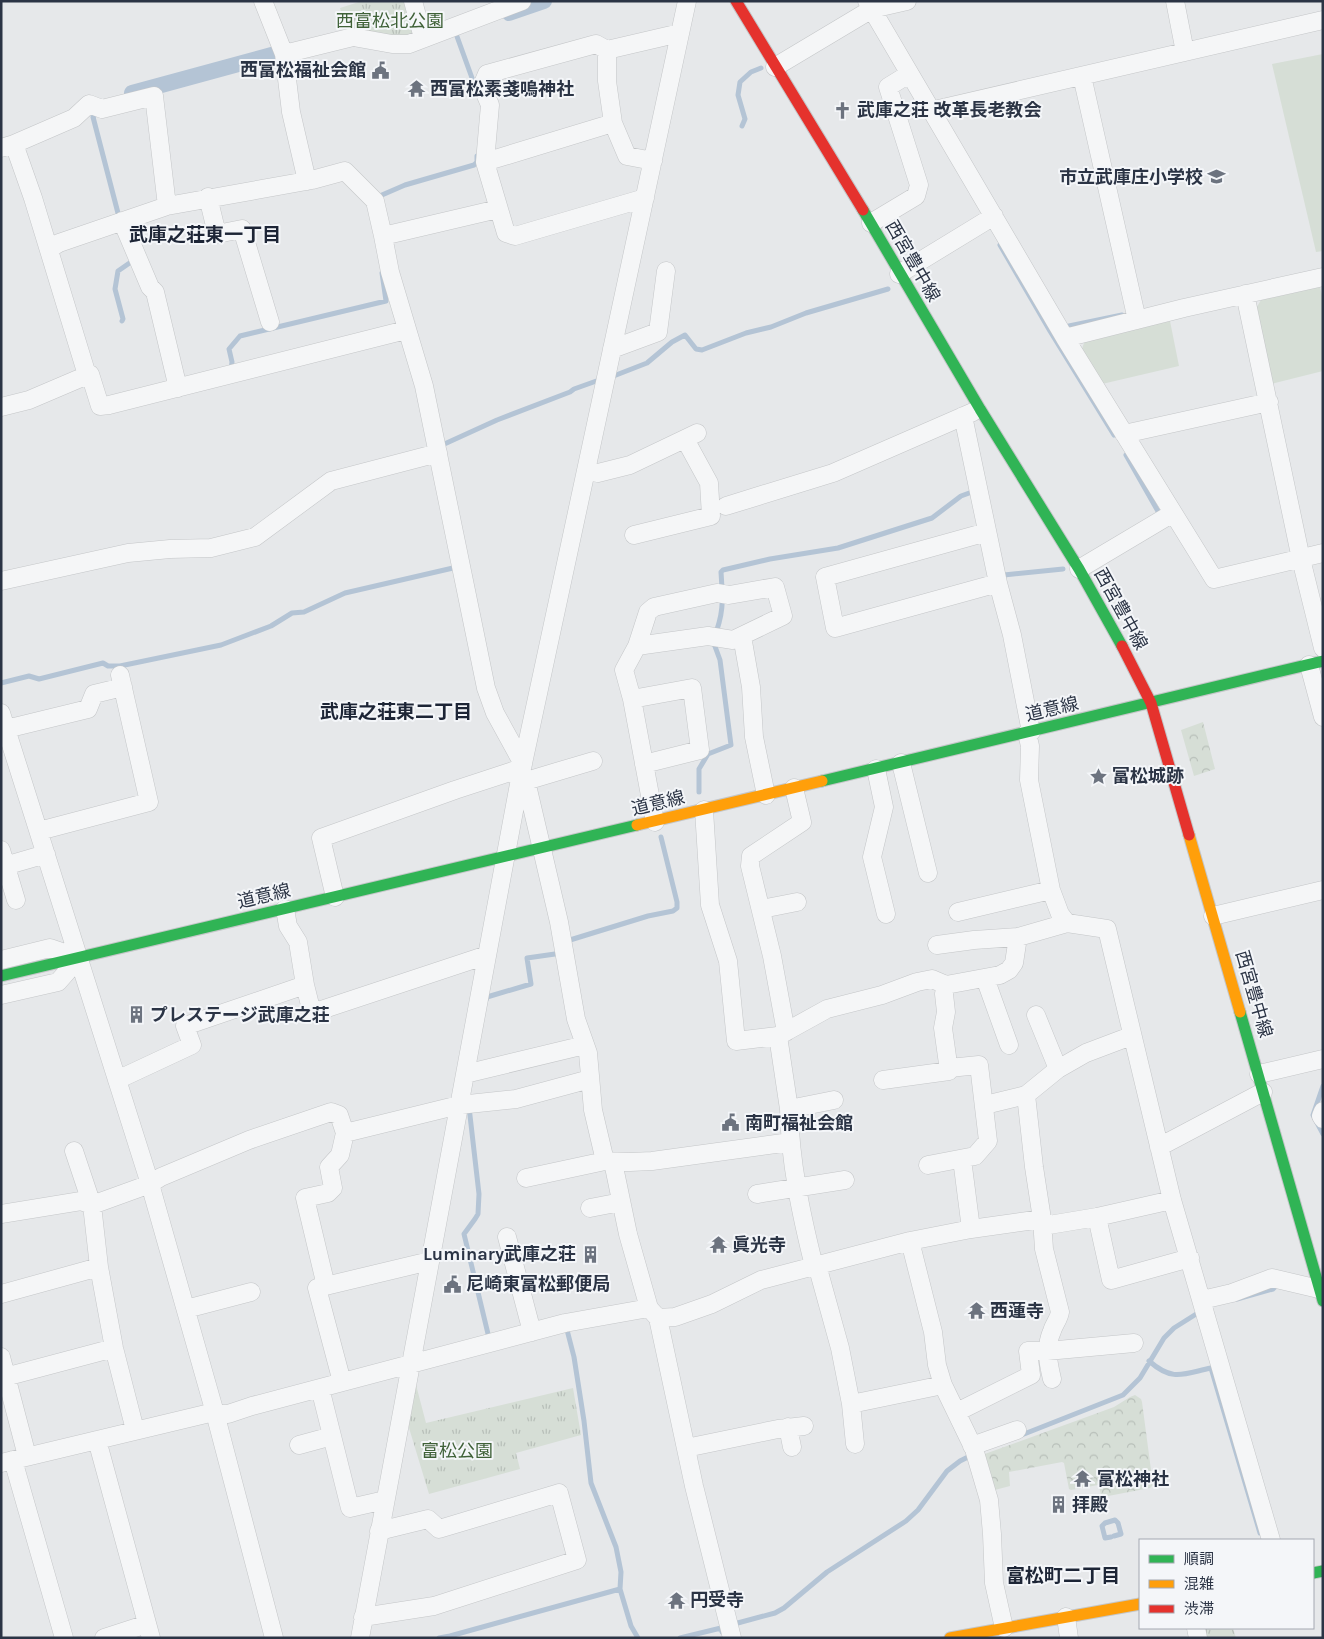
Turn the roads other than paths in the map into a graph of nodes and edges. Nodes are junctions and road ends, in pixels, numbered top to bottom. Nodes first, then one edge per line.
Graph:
1 (263, 1) edge
2 (413, 1) edge
3 (522, 1) edge
4 (687, 1) edge
5 (736, 1) edge
6 (907, 1) edge
7 (1175, 1) edge
8 (869, 5) edge
9 (497, 6) edge
10 (1323, 20) edge
11 (680, 33) junction
12 (423, 38) junction
13 (607, 50) junction
14 (1185, 52) junction
15 (284, 54) junction
16 (775, 67) junction
17 (909, 74) junction
18 (1082, 76) junction
19 (930, 111) junction
20 (613, 123) junction
21 (7, 146) edge
22 (653, 161) junction
23 (484, 162) junction
24 (307, 181) junction
25 (208, 197) junction
26 (645, 198) junction
27 (167, 206) junction
28 (498, 209) junction
29 (994, 216) junction
30 (122, 221) junction
31 (871, 224) junction
32 (383, 236) junction
33 (49, 249) junction
34 (666, 271) dead end
35 (900, 274) junction
36 (1323, 276) edge
37 (1246, 294) junction
38 (1136, 315) junction
39 (270, 322) dead end
40 (406, 330) junction
41 (1065, 338) junction
42 (612, 350) junction
43 (87, 375) junction
44 (178, 388) junction
45 (1269, 402) junction
46 (1, 408) edge
47 (980, 409) junction
48 (963, 416) junction
49 (1124, 434) junction
50 (438, 453) junction
51 (586, 471) junction
52 (726, 506) dead end
53 (1173, 513) junction
54 (987, 532) junction
55 (634, 536) dead end
56 (1323, 553) edge
57 (1301, 559) junction
58 (1079, 569) junction
59 (1, 581) edge
60 (998, 583) junction
61 (742, 636) junction
62 (637, 646) junction
63 (1323, 648) edge
64 (1316, 663) edge
65 (632, 699) junction
66 (1151, 703) junction
67 (1323, 717) edge
68 (4, 721) edge
69 (1029, 733) junction
70 (593, 761) dead end
71 (900, 763) junction
72 (644, 764) junction
73 (876, 769) junction
74 (523, 772) junction
75 (794, 788) junction
76 (766, 795) junction
77 (704, 810) junction
78 (655, 822) junction
79 (39, 832) junction
80 (543, 849) junction
81 (46, 854) junction
82 (506, 856) junction
83 (3, 861) edge
84 (928, 873) dead end
85 (1051, 890) junction
86 (1323, 890) edge
87 (335, 897) junction
88 (16, 900) dead end
89 (797, 902) dead end
90 (285, 909) junction
91 (762, 910) junction
92 (958, 912) dead end
93 (886, 914) dead end
94 (1213, 916) junction
95 (1067, 923) junction
96 (1018, 937) junction
97 (937, 945) dead end
98 (487, 955) junction
99 (79, 958) junction
100 (1, 960) edge
101 (1, 976) edge
102 (985, 978) junction
103 (305, 985) junction
104 (946, 985) junction
105 (1, 995) edge
106 (1036, 1015) dead end
107 (782, 1034) junction
108 (1131, 1036) junction
109 (585, 1045) junction
110 (1009, 1045) dead end
111 (1323, 1059) edge
112 (949, 1068) junction
113 (1058, 1069) junction
114 (465, 1074) junction
115 (1259, 1074) junction
116 (590, 1079) junction
117 (117, 1080) junction
118 (883, 1080) dead end
119 (1263, 1092) junction
120 (1026, 1095) junction
121 (834, 1100) dead end
122 (459, 1105) junction
123 (985, 1105) junction
124 (789, 1109) junction
125 (1323, 1111) edge
126 (1323, 1118) edge
127 (345, 1133) junction
128 (790, 1142) junction
129 (1159, 1147) junction
130 (74, 1151) dead end
131 (962, 1159) junction
132 (609, 1161) junction
133 (928, 1165) dead end
134 (526, 1178) dead end
135 (845, 1180) dead end
136 (150, 1184) junction
137 (798, 1187) junction
138 (757, 1194) dead end
139 (1172, 1200) junction
140 (621, 1202) junction
141 (92, 1205) junction
142 (590, 1208) dead end
143 (1, 1214) edge
144 (1097, 1217) junction
145 (1042, 1219) junction
146 (971, 1229) junction
147 (507, 1237) dead end
148 (910, 1241) junction
149 (1190, 1258) junction
150 (430, 1261) junction
151 (816, 1265) junction
152 (99, 1267) junction
153 (326, 1286) junction
154 (251, 1292) dead end
155 (1, 1294) edge
156 (1322, 1294) edge
157 (1204, 1306) junction
158 (186, 1309) junction
159 (654, 1313) junction
160 (532, 1332) junction
161 (1134, 1343) dead end
162 (114, 1348) junction
163 (1047, 1351) junction
164 (1, 1357) edge
165 (410, 1364) junction
166 (4, 1377) edge
167 (1052, 1379) dead end
168 (342, 1382) junction
169 (943, 1384) junction
170 (320, 1388) junction
171 (851, 1404) junction
172 (957, 1412) junction
173 (215, 1413) junction
174 (135, 1430) junction
175 (1017, 1430) dead end
176 (332, 1436) junction
177 (97, 1440) junction
178 (855, 1444) dead end
179 (299, 1445) dead end
180 (686, 1448) junction
181 (792, 1448) dead end
182 (974, 1450) junction
183 (14, 1460) edge
184 (385, 1500) junction
185 (379, 1531) junction
186 (1271, 1539) edge
187 (1139, 1604) edge
188 (363, 1617) junction
189 (1066, 1617) junction
190 (1004, 1628) junction
191 (149, 1631) edge
192 (64, 1638) edge
193 (104, 1638) edge
194 (274, 1638) edge
195 (360, 1638) edge
196 (732, 1638) edge
197 (950, 1638) edge
198 (1069, 1638) edge

1 - 15 street
2 - 12 street
3 - 9 street
4 - 11 street
5 - 16 main road, 西宮豊中線
6 - 8 street
7 - 14 street
8 - 16 street
8 - 17 street
9 - 12 street
10 - 14 street
11 - 13 street
11 - 22 street
12 - 15 street
13 - 20 street
13 - 23 street
14 - 18 street
15 - 24 street
16 - 31 main road, 西宮豊中線
17 - 19 street
17 - 31 street
18 - 19 street
18 - 38 street
19 - 29 street
20 - 22 street
20 - 23 street
21 - 27 street
21 - 33 street
22 - 26 street
23 - 28 street
24 - 25 street
24 - 32 street
25 - 27 street
25 - 39 street
26 - 28 street
26 - 42 street
27 - 30 street
28 - 32 street
29 - 35 street
29 - 41 street
30 - 33 street
30 - 44 street
31 - 35 main road, 西宮豊中線
32 - 40 street
33 - 43 street
34 - 42 street
35 - 47 main road, 西宮豊中線
36 - 37 street
37 - 38 street
37 - 45 street
38 - 41 street
40 - 44 street
40 - 50 street
41 - 49 street
42 - 51 street
43 - 44 street
43 - 46 street
45 - 49 street
45 - 57 street
47 - 48 street
47 - 58 main road, 西宮豊中線
48 - 52 street
48 - 54 street
49 - 53 street
50 - 59 street
50 - 74 street
51 - 55 street
51 - 74 street
53 - 57 street
53 - 58 street
54 - 60 street
54 - 60 street
56 - 57 street
57 - 63 street
58 - 66 main road, 西宮豊中線
60 - 69 street
61 - 62 street
61 - 62 street
61 - 76 street
62 - 65 street
64 - 66 main road, 道意線
64 - 67 street
65 - 72 street
65 - 72 street
66 - 69 main road, 道意線
66 - 94 main road, 西宮豊中線
68 - 79 street
68 - 79 street
69 - 71 main road, 道意線
69 - 85 street
70 - 74 street
71 - 73 main road, 道意線
71 - 84 street
72 - 78 street
73 - 75 main road, 道意線
73 - 93 street
74 - 80 street
74 - 82 street
74 - 87 street
75 - 76 main road, 道意線
75 - 91 street
76 - 77 main road, 道意線
77 - 78 main road, 道意線
77 - 107 street
78 - 80 main road, 道意線
79 - 81 street
80 - 82 main road, 道意線
80 - 109 street
81 - 83 street
81 - 99 street
82 - 87 main road, 道意線
82 - 98 street
83 - 88 street
85 - 92 street
85 - 95 street
86 - 94 street
87 - 90 main road, 道意線
89 - 91 street
90 - 99 main road, 道意線
90 - 103 street
91 - 107 street
94 - 115 main road, 西宮豊中線
95 - 96 street
95 - 108 street
96 - 97 street
96 - 102 street
98 - 103 street
98 - 114 street
99 - 100 street
99 - 101 main road, 道意線
99 - 105 street
99 - 117 street
102 - 104 street
102 - 110 street
103 - 117 street
104 - 107 street
104 - 112 street
106 - 113 street
107 - 124 street
108 - 113 street
108 - 129 street
109 - 114 street
109 - 116 street
111 - 115 street
112 - 118 street
112 - 123 street
113 - 120 street
114 - 122 street
115 - 119 main road, 西宮豊中線
116 - 122 street
116 - 132 street
117 - 136 street
119 - 129 street
119 - 156 main road, 西宮豊中線
120 - 123 street
120 - 145 street
121 - 124 street
122 - 127 street
122 - 150 street
123 - 131 street
124 - 128 street
125 - 126 street
127 - 136 street
127 - 153 street
128 - 132 street
128 - 137 street
129 - 139 street
130 - 141 street
131 - 133 street
131 - 146 street
132 - 134 street
132 - 140 street
135 - 137 street
136 - 141 street
136 - 158 street
137 - 138 street
137 - 151 street
139 - 144 street
139 - 149 street
140 - 142 street
140 - 159 street
141 - 143 street
141 - 152 street
144 - 145 street
144 - 149 street
145 - 146 street
145 - 163 street
146 - 148 street
147 - 160 street
148 - 151 street
148 - 169 street
149 - 157 street
150 - 153 street
150 - 165 street
151 - 159 street
151 - 171 street
152 - 155 street
152 - 162 street
153 - 168 street
154 - 158 street
156 - 157 street
157 - 186 street
158 - 173 street
159 - 160 street
159 - 180 street
160 - 165 street
161 - 163 street
162 - 166 street
162 - 174 street
163 - 167 street
163 - 172 street
164 - 166 street
165 - 168 street
165 - 184 street
166 - 183 street
168 - 170 street
169 - 171 street
169 - 172 street
170 - 173 street
170 - 176 street
171 - 178 street
172 - 182 street
173 - 174 street
173 - 194 street
174 - 177 street
175 - 182 street
176 - 179 street
176 - 184 street
177 - 183 street
177 - 191 street
180 - 181 street
180 - 196 street
182 - 190 street
183 - 192 street
184 - 185 street
185 - 188 street
185 - 188 street
187 - 189 main road
188 - 195 street
189 - 190 main road
189 - 198 street
190 - 197 main road
191 - 193 street

